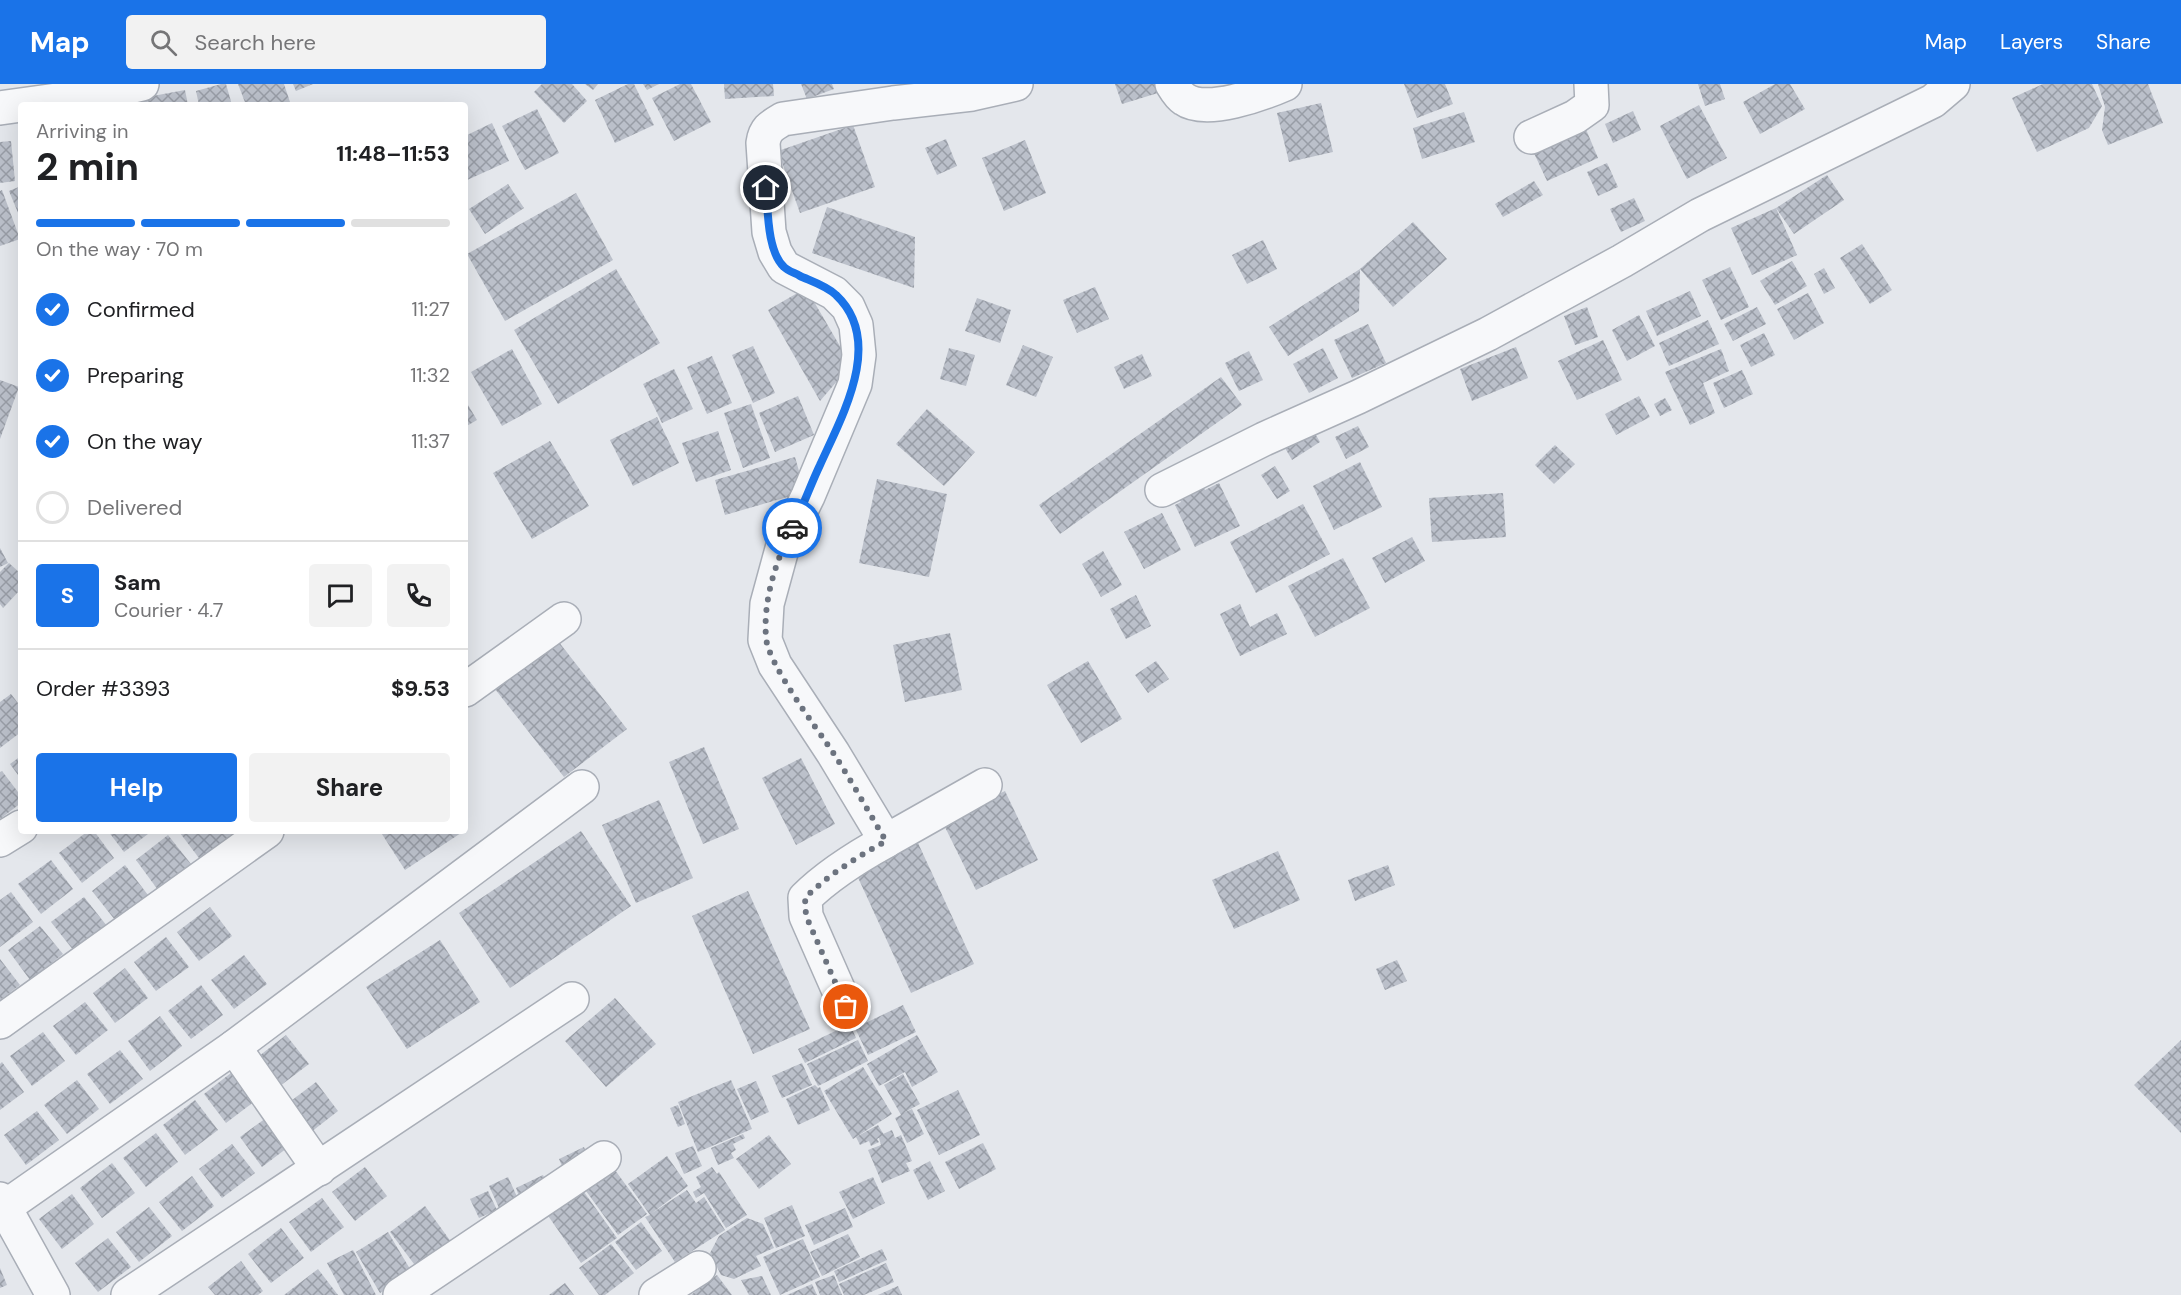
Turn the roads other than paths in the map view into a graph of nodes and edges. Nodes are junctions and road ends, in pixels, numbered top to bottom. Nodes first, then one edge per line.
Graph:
1 (142, 84) edge
2 (1016, 84) edge
3 (1172, 84) edge
4 (1285, 84) edge
5 (1591, 84) edge
6 (1953, 84) edge
7 (43, 102) edge
8 (18, 105) edge
9 (0, 108) edge
10 (1531, 137) dead end
11 (1162, 490) dead end
12 (564, 619) dead end
13 (468, 688) edge
14 (985, 785) dead end
15 (582, 787) dead end
16 (18, 829) edge
17 (263, 834) edge
18 (0, 840) edge
19 (886, 841) junction
20 (572, 999) dead end
21 (846, 1007) dead end
22 (0, 1022) edge
23 (234, 1047) junction
24 (604, 1158) dead end
25 (319, 1169) junction
26 (2, 1203) edge
27 (699, 1268) dead end
28 (53, 1295) edge
29 (128, 1295) edge
30 (400, 1295) edge
31 (657, 1295) edge

1 - 7 street
2 - 19 street
3 - 4 street
5 - 10 street
6 - 11 street
8 - 9 street
12 - 13 street
14 - 19 street
15 - 23 street
16 - 18 street
17 - 22 street
19 - 21 street
20 - 25 street
23 - 25 street
23 - 26 street
24 - 30 street
25 - 29 street
26 - 28 street
27 - 31 street

